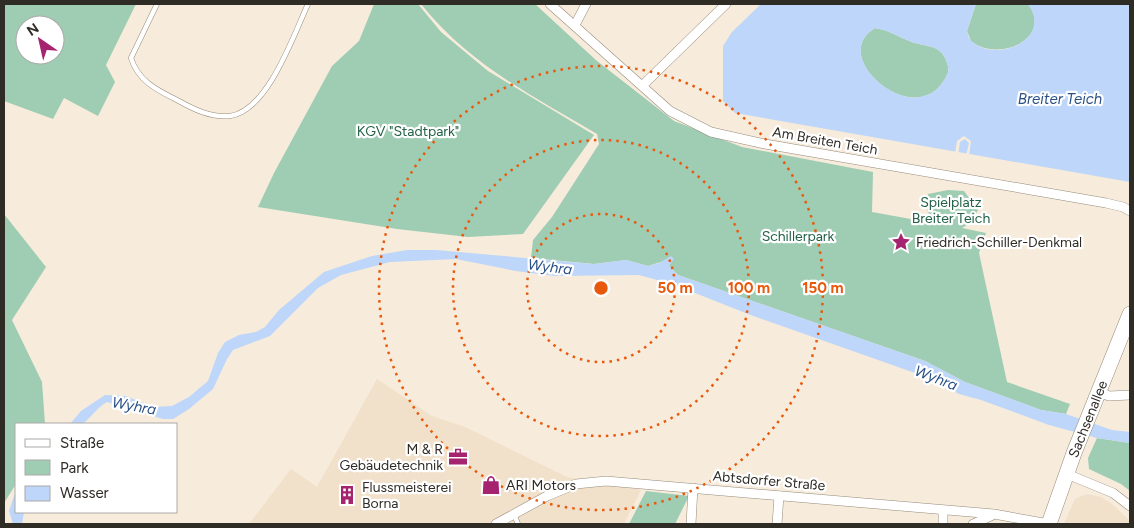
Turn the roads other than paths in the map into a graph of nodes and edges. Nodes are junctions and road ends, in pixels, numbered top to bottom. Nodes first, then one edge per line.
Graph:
1 (157, 4) edge
2 (308, 4) edge
3 (550, 4) edge
4 (586, 4) edge
5 (726, 4) edge
6 (574, 25) junction
7 (643, 85) junction
8 (1130, 211) edge
9 (1130, 314) edge
10 (1099, 392) junction
11 (1130, 394) edge
12 (1067, 474) junction
13 (693, 488) junction
14 (779, 496) junction
15 (1130, 506) edge
16 (944, 511) junction
17 (514, 514) junction
18 (994, 514) junction
19 (496, 524) edge
20 (518, 524) edge
21 (691, 524) edge
22 (777, 524) edge
23 (943, 524) edge
24 (973, 524) edge
25 (1049, 524) edge

1 - 2 lane
3 - 6 street, Am Breiten Teich
4 - 6 street
5 - 7 street
6 - 7 street, Am Breiten Teich
7 - 8 street, Am Breiten Teich
9 - 10 main road, Sachsenallee
10 - 11 street
10 - 12 main road, Sachsenallee
12 - 15 street
12 - 25 main road, Sachsenallee
13 - 14 street, Abtsdorfer Straße
13 - 17 street, Abtsdorfer Straße
13 - 21 street
14 - 16 street, Abtsdorfer Straße
14 - 22 street
16 - 18 street, Abtsdorfer Straße
16 - 23 street
17 - 19 street, Abtsdorfer Straße
17 - 20 lane
18 - 24 street
18 - 25 street, Abtsdorfer Straße

